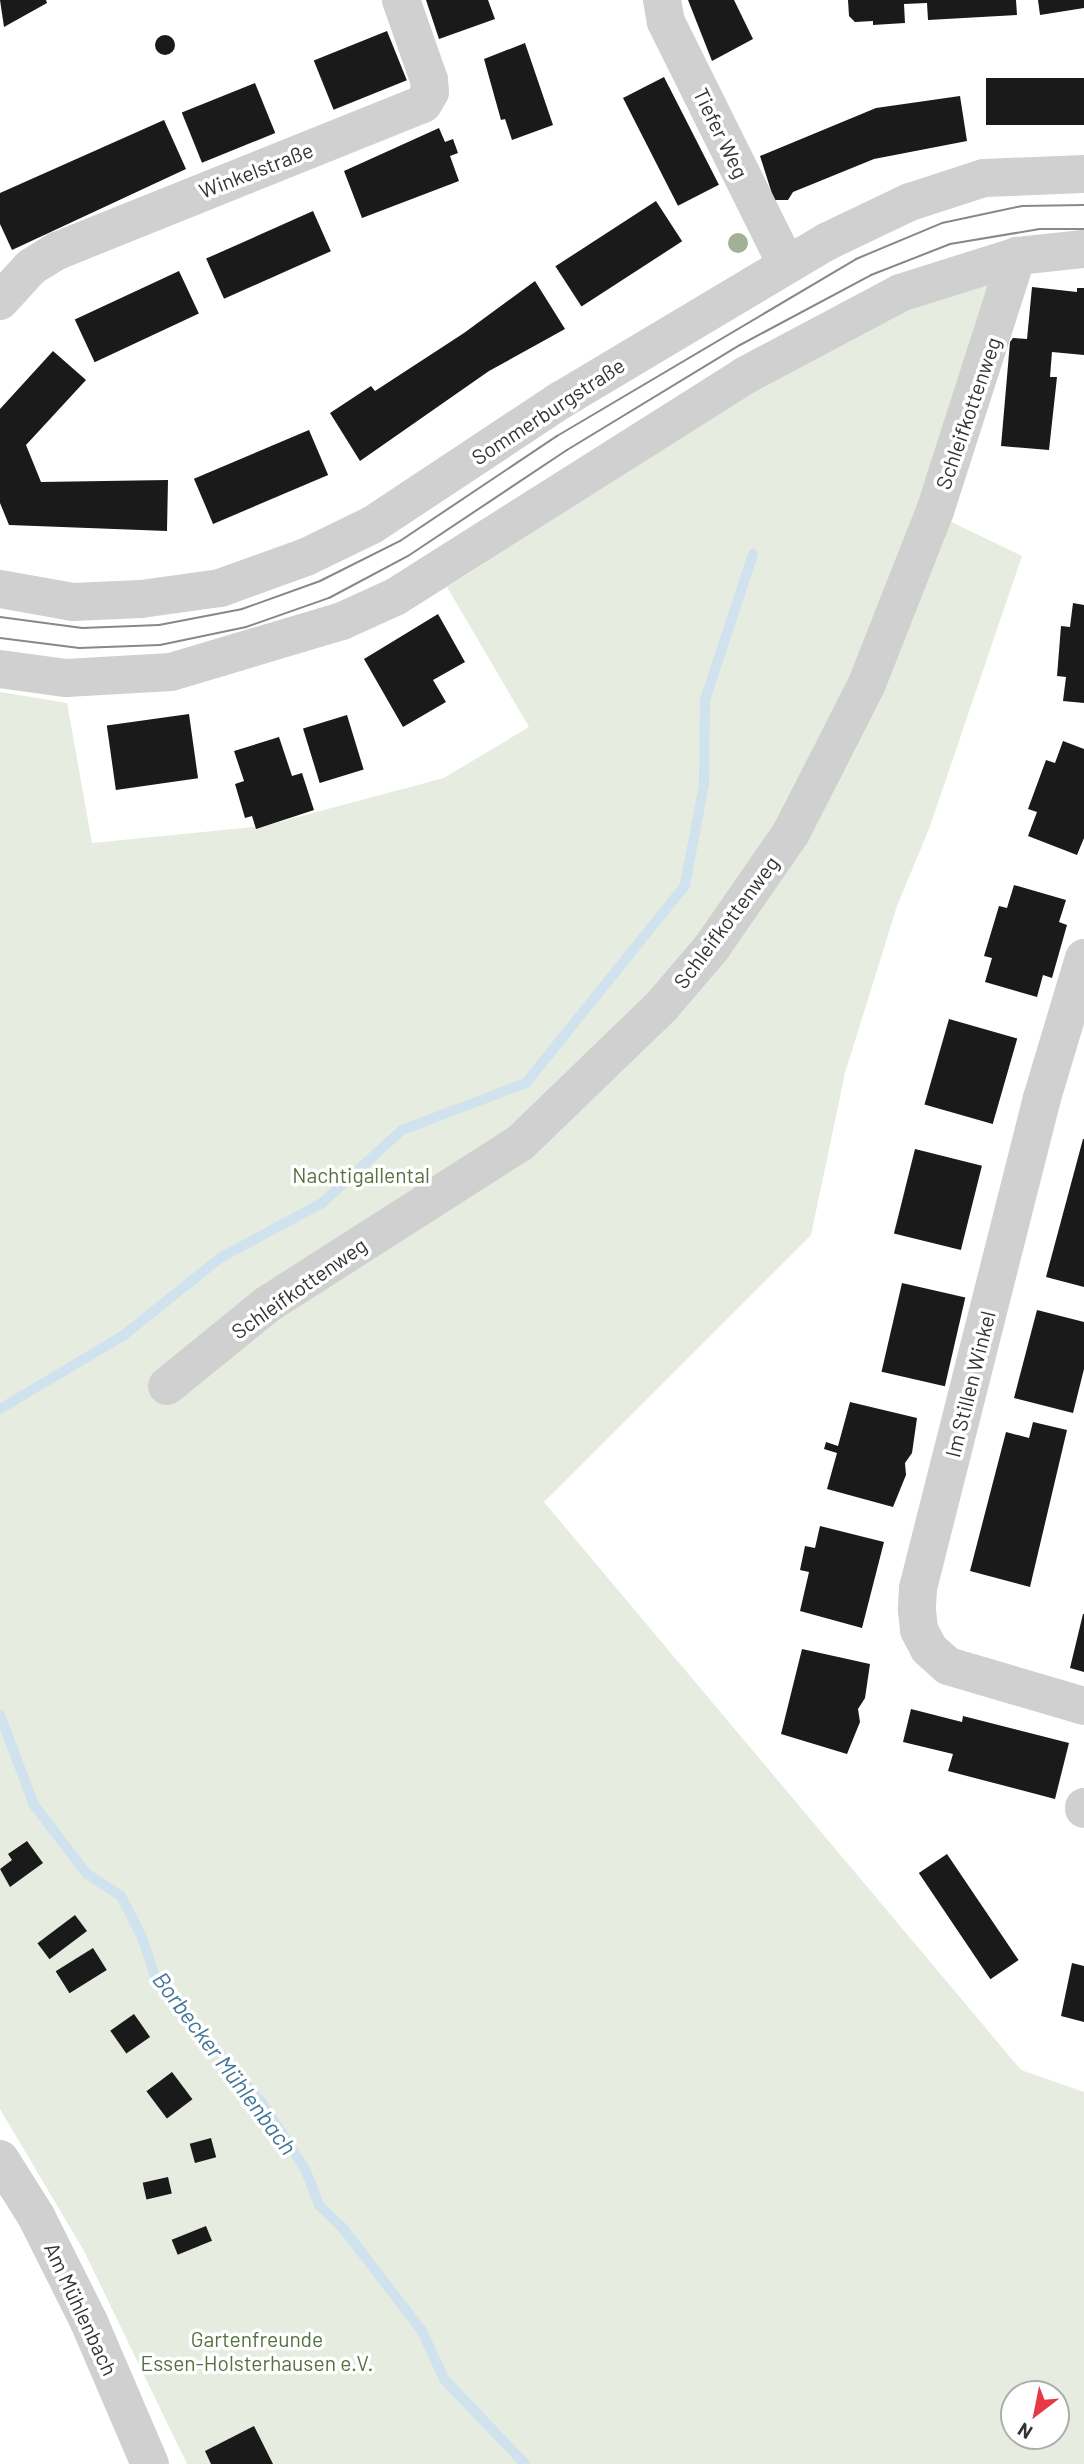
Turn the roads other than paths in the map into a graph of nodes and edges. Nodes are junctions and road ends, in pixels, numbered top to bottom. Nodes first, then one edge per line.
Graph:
1 (401, 0) edge
2 (662, 0) edge
3 (1084, 174) edge
4 (1084, 249) edge
5 (1017, 256) junction
6 (786, 264) junction
7 (0, 301) edge
8 (0, 589) edge
9 (0, 669) edge
10 (1084, 958) edge
11 (167, 1386) dead end
12 (1084, 1706) edge
13 (4, 2172) edge
14 (150, 2464) edge

1 - 7 street, Winkelstraße
2 - 6 street, Tiefer Weg
3 - 6 street, Sommerburgstraße
4 - 5 street
5 - 9 street
5 - 11 street, Schleifkottenweg
6 - 8 street, Sommerburgstraße
10 - 12 street, Im Stillen Winkel
13 - 14 street, Am Mühlenbach

